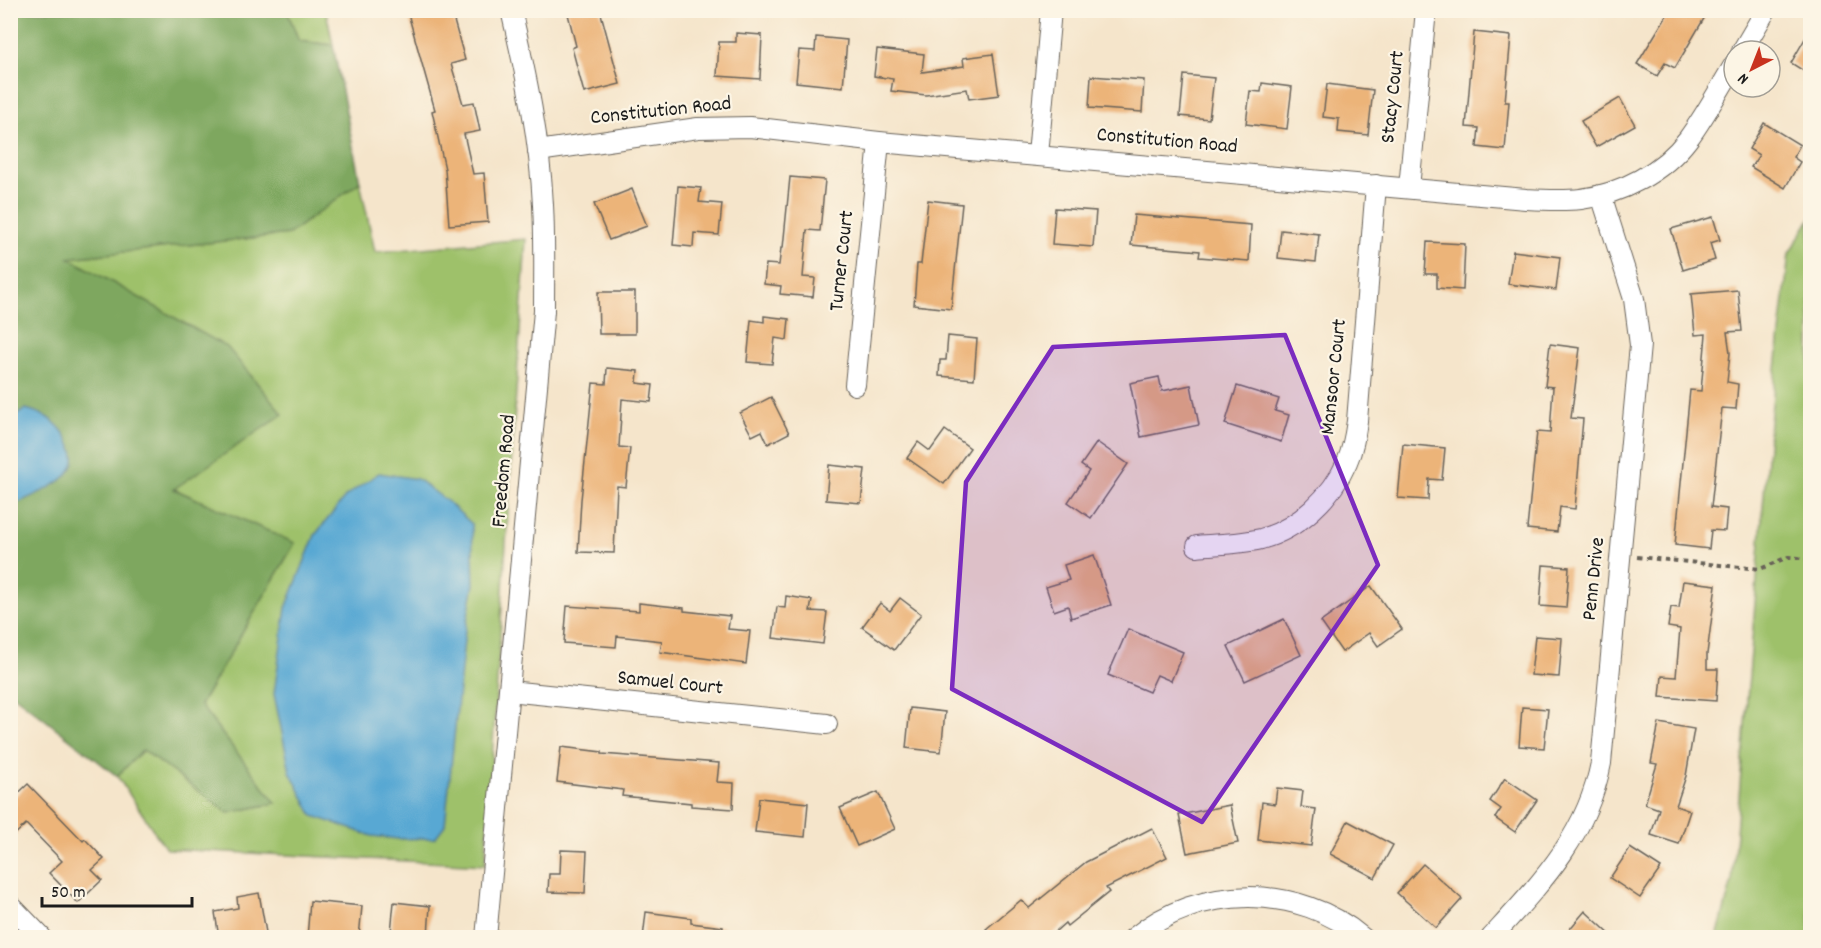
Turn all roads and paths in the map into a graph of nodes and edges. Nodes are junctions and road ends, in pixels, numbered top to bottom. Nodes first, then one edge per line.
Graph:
1 (511, 10) edge
2 (1051, 10) edge
3 (1426, 10) edge
4 (1766, 10) edge
5 (1749, 39) edge
6 (1722, 85) edge
7 (879, 142) junction
8 (538, 151) junction
9 (1038, 155) junction
10 (1376, 185) junction
11 (1409, 188) junction
12 (1601, 195) junction
13 (855, 385) dead end
14 (1197, 546) dead end
15 (1621, 556) junction
16 (1810, 559) edge
17 (509, 691) junction
18 (827, 724) dead end
19 (10, 905) edge
20 (42, 938) edge
21 (486, 938) edge
22 (1134, 938) edge
23 (1363, 938) edge
24 (1491, 938) edge

1 - 8 street, Freedom Road
2 - 9 street
3 - 11 street, Stacy Court
4 - 5 street
6 - 12 street, Constitution Road
7 - 8 street, Constitution Road
7 - 9 street, Constitution Road
7 - 13 street, Turner Court
8 - 17 street, Freedom Road
9 - 10 street, Constitution Road
10 - 11 street, Constitution Road
10 - 14 street, Mansoor Court
11 - 12 street, Constitution Road
12 - 15 street, Penn Drive
15 - 16 path
15 - 24 street, Penn Drive
17 - 18 street, Samuel Court
17 - 21 street, Freedom Road
19 - 20 street
22 - 23 street

